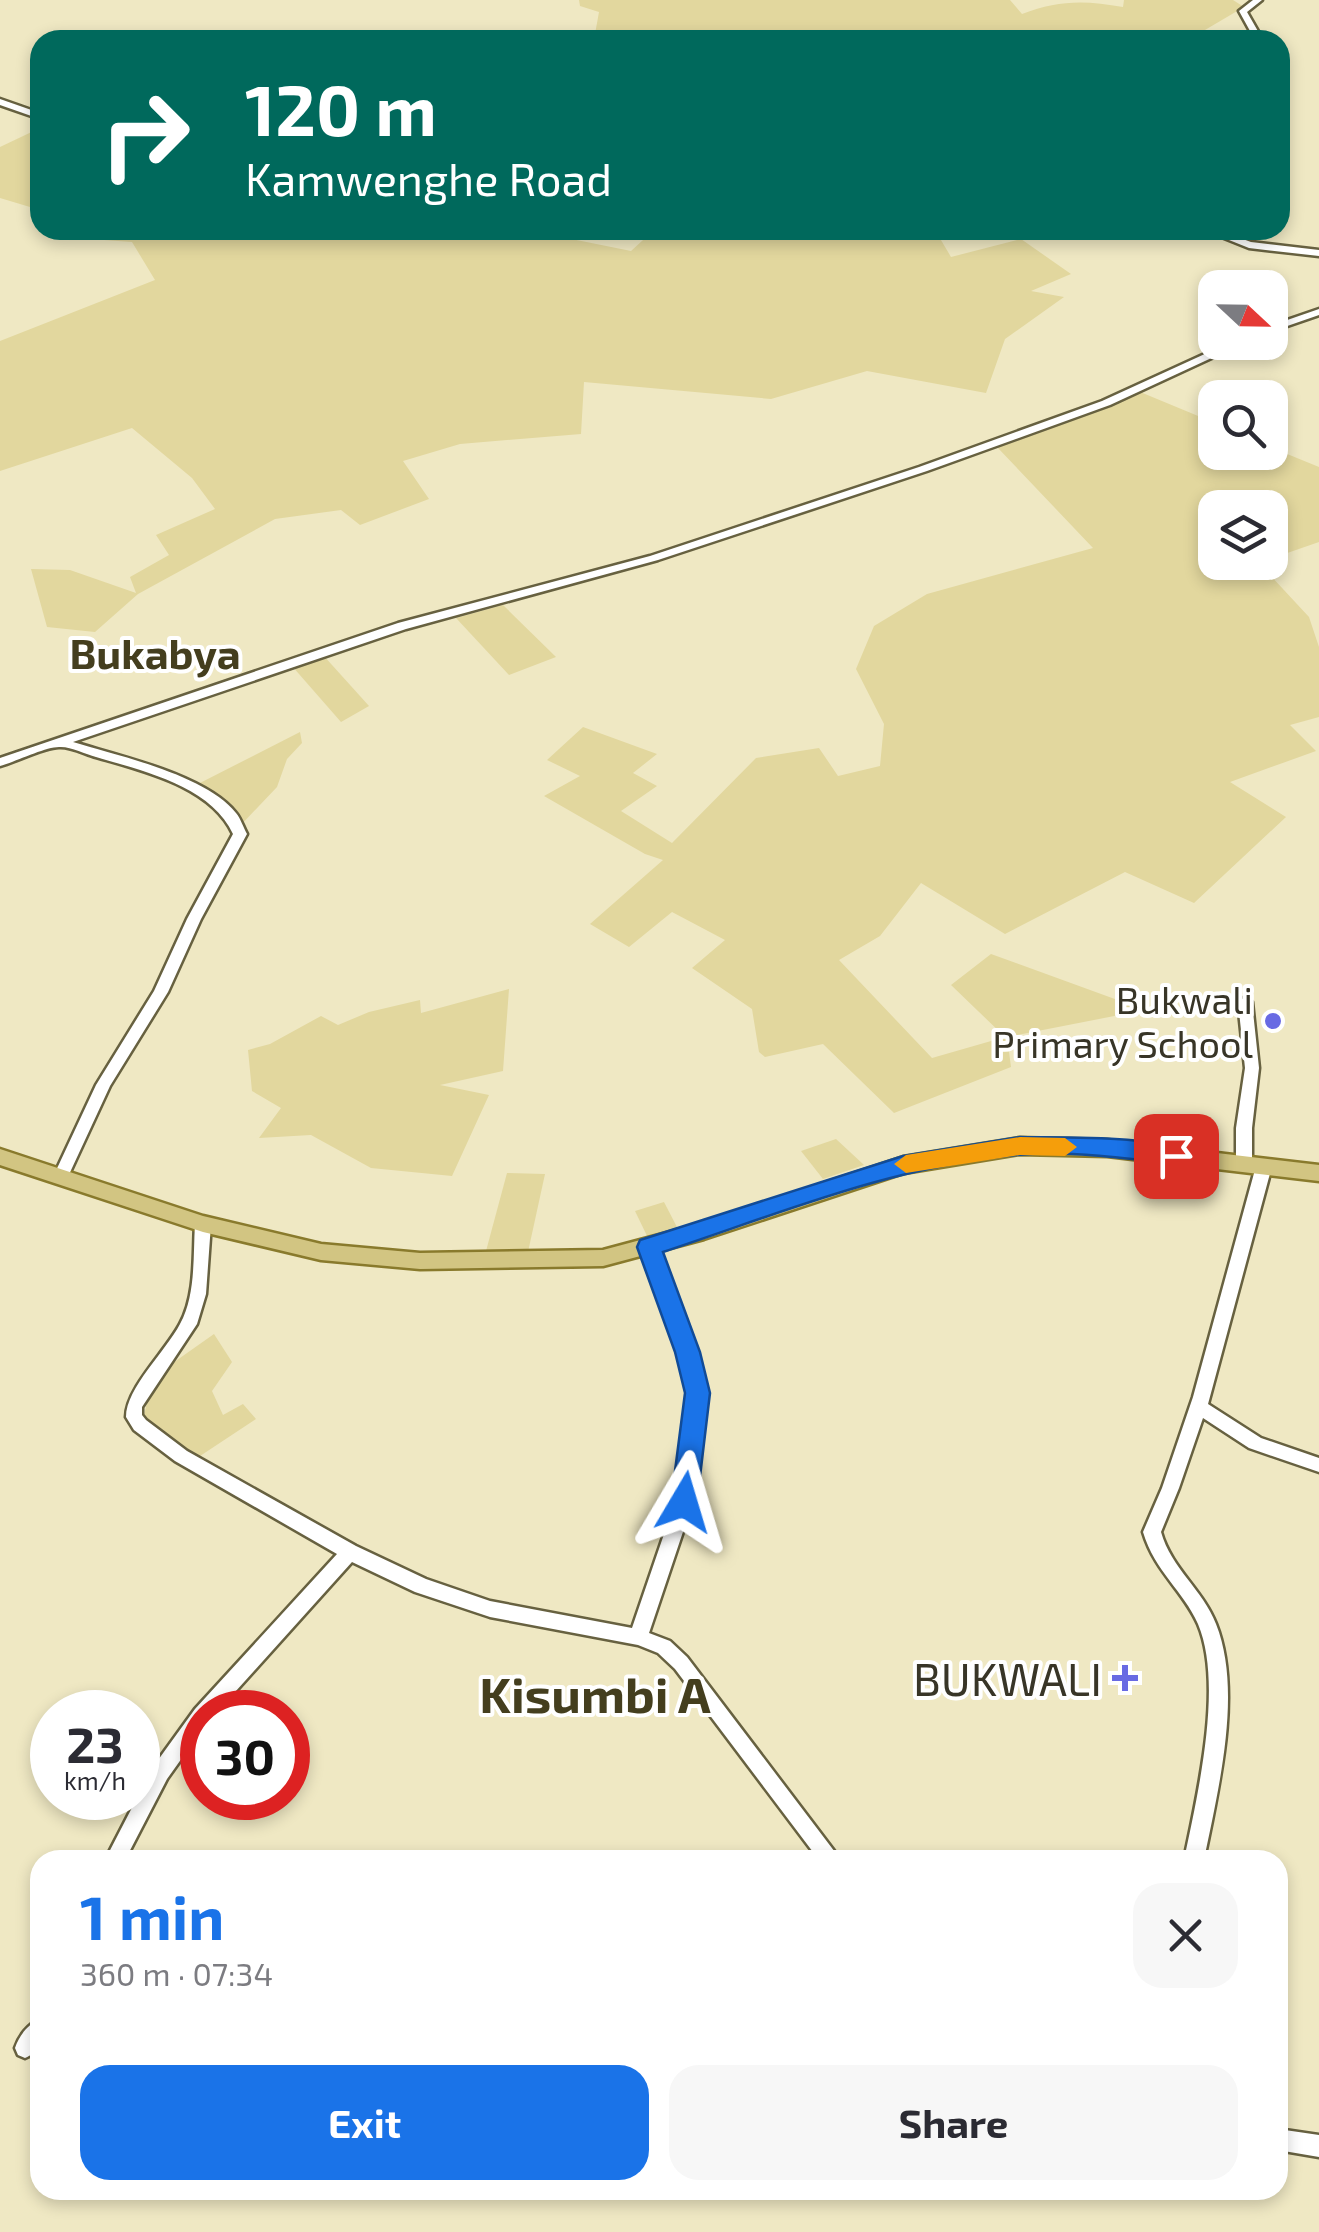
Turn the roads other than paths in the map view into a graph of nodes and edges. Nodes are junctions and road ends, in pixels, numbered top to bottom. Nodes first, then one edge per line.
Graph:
1 (1258, 0) edge
2 (1253, 30) edge
3 (0, 102) edge
4 (30, 112) edge
5 (1236, 240) edge
6 (1319, 253) edge
7 (1319, 312) edge
8 (1288, 323) edge
9 (1200, 360) edge
10 (63, 742) junction
11 (0, 762) edge
12 (1245, 1002) dead end
13 (0, 1157) edge
14 (1254, 1165) junction
15 (1319, 1174) edge
16 (61, 1177) junction
17 (203, 1224) junction
18 (649, 1247) junction
19 (1199, 1408) junction
20 (1319, 1466) edge
21 (350, 1552) junction
22 (638, 1637) junction
23 (226, 1690) edge
24 (180, 1746) edge
25 (120, 1850) edge
26 (824, 1850) edge
27 (1196, 1850) edge
28 (30, 2042) edge
29 (25, 2048) dead end
30 (1288, 2141) edge
31 (1319, 2146) edge

1 - 2 street
3 - 4 street
5 - 6 street
7 - 8 street
9 - 10 street
10 - 11 street
10 - 16 street
12 - 14 street
13 - 16 main road
14 - 15 main road
14 - 18 main road
14 - 19 street
16 - 17 main road
17 - 18 main road
17 - 21 street
18 - 22 street
19 - 20 street
19 - 27 street
21 - 22 street
21 - 23 street
22 - 26 street
24 - 25 street
28 - 29 street
30 - 31 street

